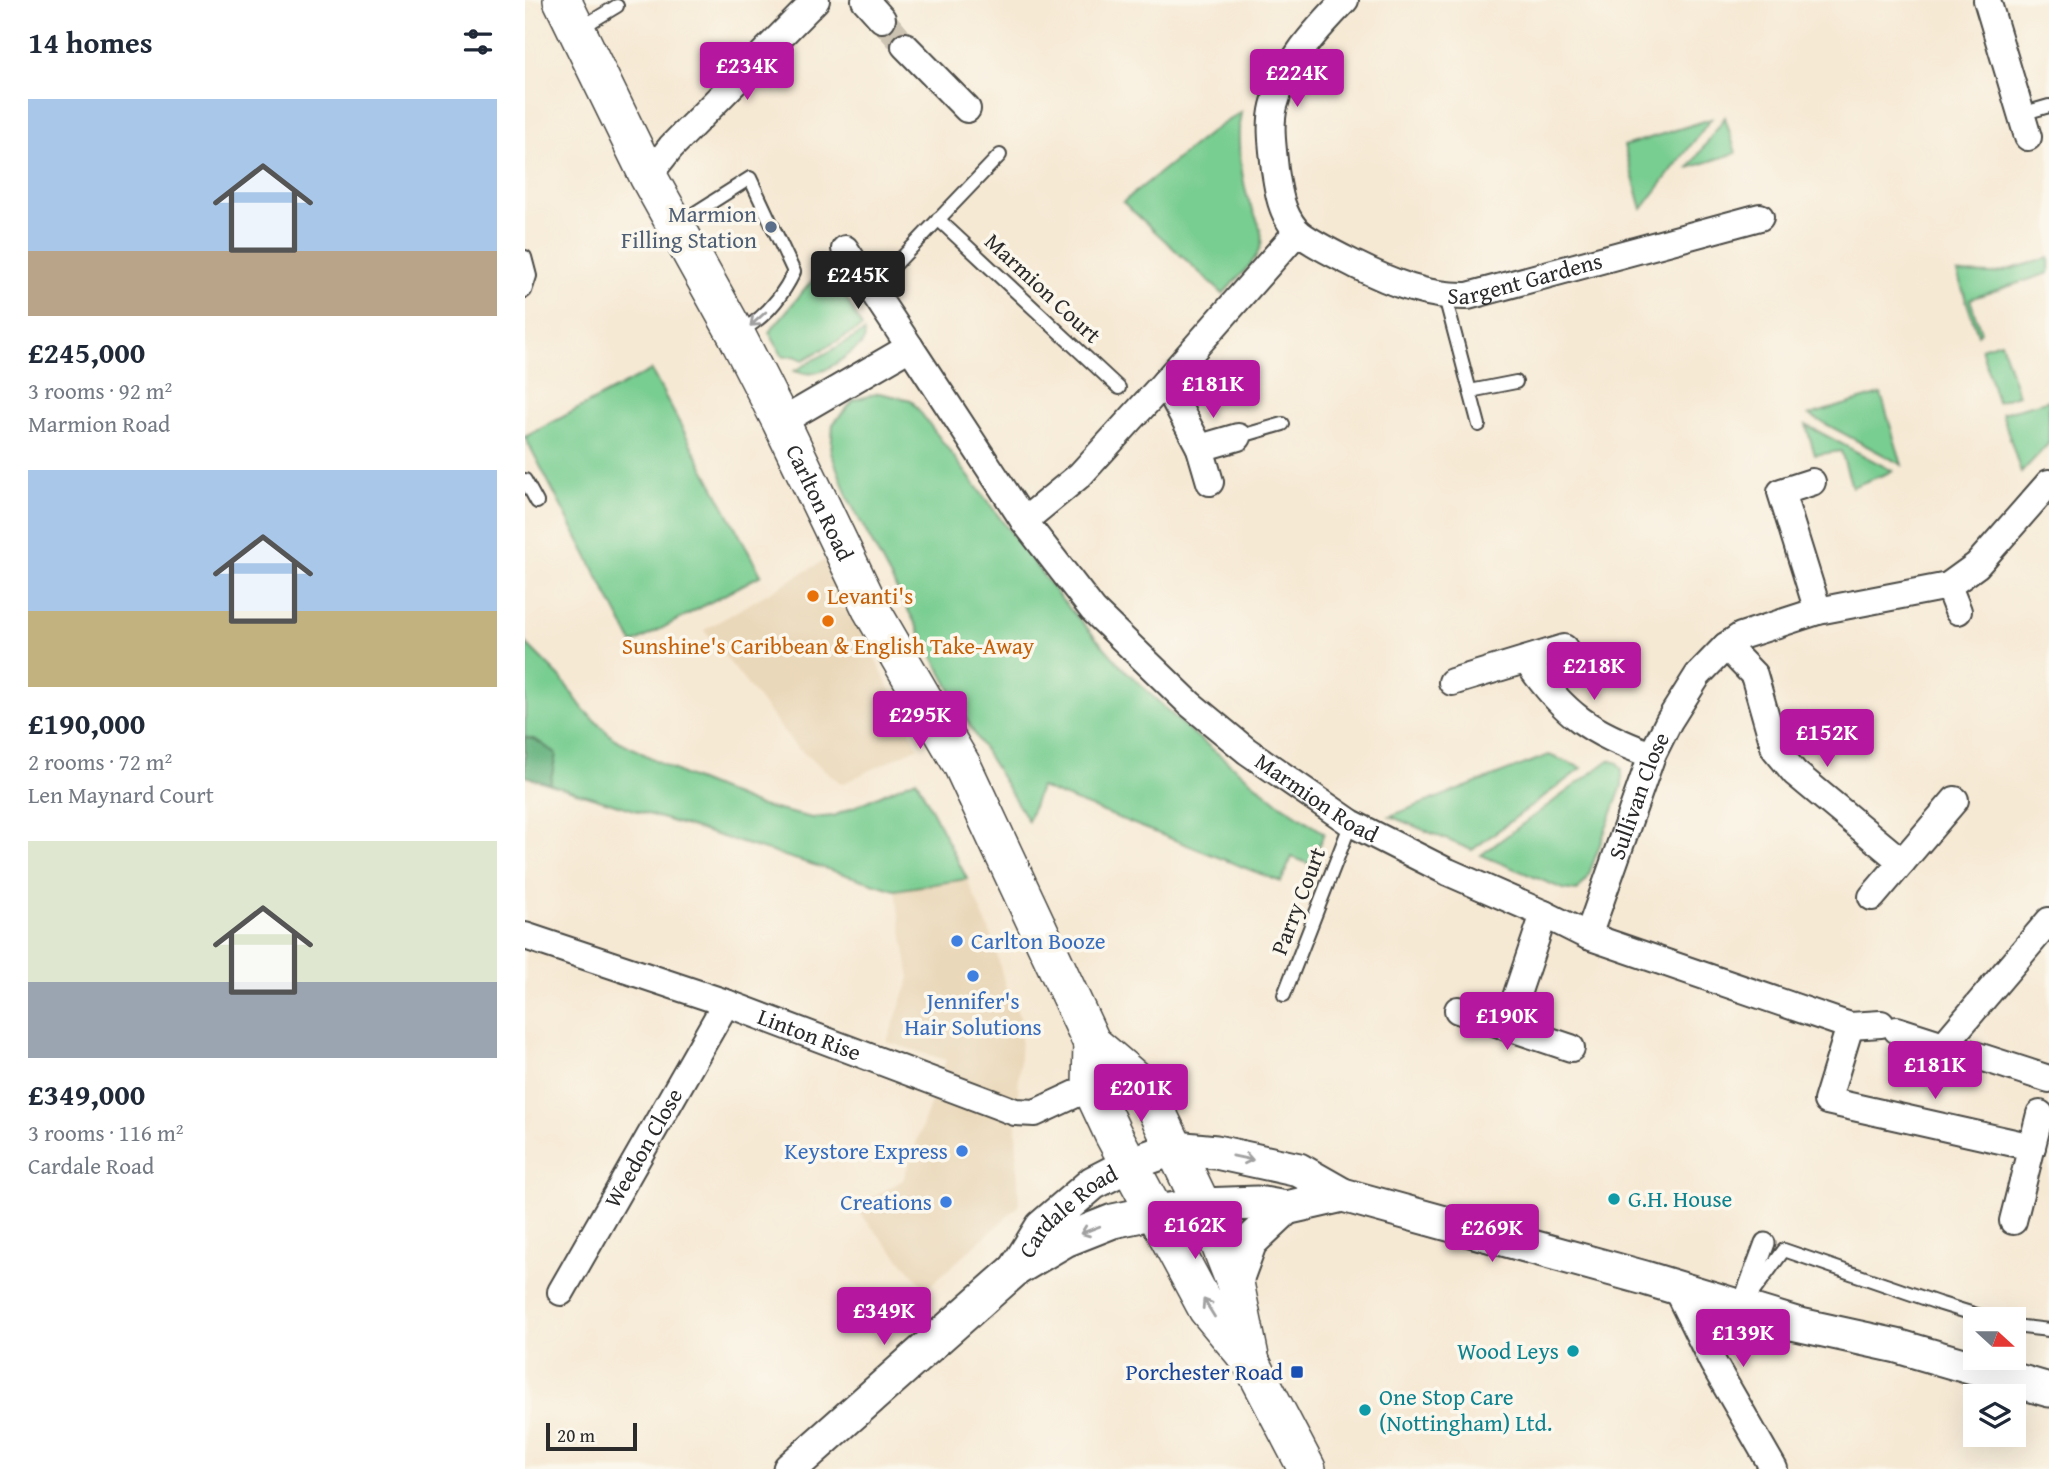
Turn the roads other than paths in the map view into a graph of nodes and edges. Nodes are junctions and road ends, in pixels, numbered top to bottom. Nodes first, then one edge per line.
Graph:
1 (816, 0) edge
2 (1345, 0) edge
3 (1987, 0) edge
4 (617, 6) dead end
5 (570, 15) edge
6 (905, 46) tunnel mouth
7 (2049, 106) edge
8 (967, 109) dead end
9 (2024, 125) joint
10 (1000, 155) dead end
11 (648, 176) junction
12 (1759, 217) dead end
13 (938, 219) junction
14 (675, 225) junction
15 (1297, 232) junction
16 (845, 249) dead end
17 (525, 257) edge
18 (872, 289) junction
19 (525, 291) edge
20 (1444, 297) junction
21 (736, 334) junction
22 (910, 347) junction
23 (1165, 382) junction
24 (1516, 382) dead end
25 (1119, 388) dead end
26 (1470, 391) junction
27 (781, 422) junction
28 (1283, 424) dead end
29 (1479, 425) dead end
30 (1238, 437) joint
31 (1200, 448) junction
32 (525, 480) edge
33 (1210, 482) dead end
34 (1812, 482) dead end
35 (2049, 483) edge
36 (537, 502) dead end
37 (1024, 521) junction
38 (1948, 586) junction
39 (1818, 611) junction
40 (1958, 611) dead end
41 (1726, 646) junction
42 (1564, 648) dead end
43 (1526, 660) junction
44 (1452, 682) dead end
45 (1652, 755) junction
46 (1955, 800) dead end
47 (1351, 823) junction
48 (1902, 862) junction
49 (1872, 897) dead end
50 (1544, 914) junction
51 (2049, 921) edge
52 (525, 936) edge
53 (1588, 936) junction
54 (1284, 995) dead end
55 (726, 1003) junction
56 (1458, 1010) dead end
57 (1850, 1026) junction
58 (1506, 1027) junction
59 (1092, 1043) junction
60 (1944, 1045) junction
61 (1571, 1048) dead end
62 (2049, 1079) edge
63 (1091, 1087) junction
64 (2040, 1114) dead end
65 (2032, 1147) junction
66 (1175, 1148) junction
67 (1130, 1164) junction
68 (1343, 1195) junction
69 (1201, 1205) junction
70 (1286, 1208) junction
71 (1156, 1212) junction
72 (2013, 1221) dead end
73 (1765, 1244) dead end
74 (1016, 1269) junction
75 (1235, 1283) junction
76 (1676, 1288) junction
77 (561, 1292) dead end
78 (1741, 1308) junction
79 (1963, 1311) edge
80 (2027, 1327) edge
81 (2049, 1330) edge
82 (1251, 1362) junction
83 (2049, 1391) edge
84 (790, 1469) edge
85 (1307, 1469) edge
86 (1774, 1469) edge

1 - 11 street
2 - 15 street
3 - 9 street
4 - 5 lane
5 - 11 main road, Carlton Road
6 - 8 street
7 - 9 lane
10 - 13 lane
11 - 14 main road, Carlton Road
12 - 20 street, Sargent Gardens
13 - 18 lane
13 - 25 lane, Marmion Court
14 - 21 main road, Carlton Road
14 -> 21 lane
15 - 20 street, Sargent Gardens
15 - 23 street
16 - 18 street, Marmion Road
17 - 19 lane
18 - 22 street, Marmion Road
20 - 26 lane
21 - 27 main road, Carlton Road
22 - 27 street
22 - 37 street, Marmion Road
23 - 31 street
23 - 37 street
24 - 26 lane
26 - 29 lane
27 - 59 main road, Carlton Road
28 - 30 lane
30 - 31 street
31 - 33 street
32 - 36 lane
34 - 39 street
35 - 38 street, Sullivan Close
37 - 47 street, Marmion Road
38 - 39 street, Sullivan Close
38 - 40 street
39 - 41 street, Sullivan Close
41 - 45 street, Sullivan Close
41 - 48 street
42 - 43 street
43 - 44 street
43 - 45 street
45 - 53 street, Sullivan Close
46 - 48 street
47 - 50 street, Marmion Road
47 - 54 lane, Parry Court
48 - 49 street
50 - 53 street, Marmion Road
50 - 58 street
51 - 60 street
52 - 55 street, Linton Rise
53 - 57 street, Marmion Road
55 - 63 street, Linton Rise
55 - 77 street, Weedon Close
56 - 58 street
57 - 60 street, Marmion Road
57 - 65 street
58 - 61 street
59 - 63 main road, Carlton Road
59 - 66 main road, Carlton Road
60 - 62 street, Marmion Road
63 - 67 main road, Carlton Road
64 - 65 street
65 - 72 street
66 - 67 street
66 -> 68 street
66 - 69 main road, Carlton Road
67 - 71 main road, Carlton Road
67 - 74 street, Cardale Road
68 - 70 street
68 - 76 street
69 - 70 street
69 - 71 street
69 - 75 main road, Carlton Road
70 - 75 street
71 -> 74 street, Cardale Road
82 -> 71 main road, Carlton Road
73 - 78 street
74 - 84 street, Cardale Road
75 - 82 main road, Carlton Road
76 - 78 street
76 - 86 street
78 - 79 lane
78 - 83 street
80 - 81 lane
82 - 85 main road, Carlton Road

